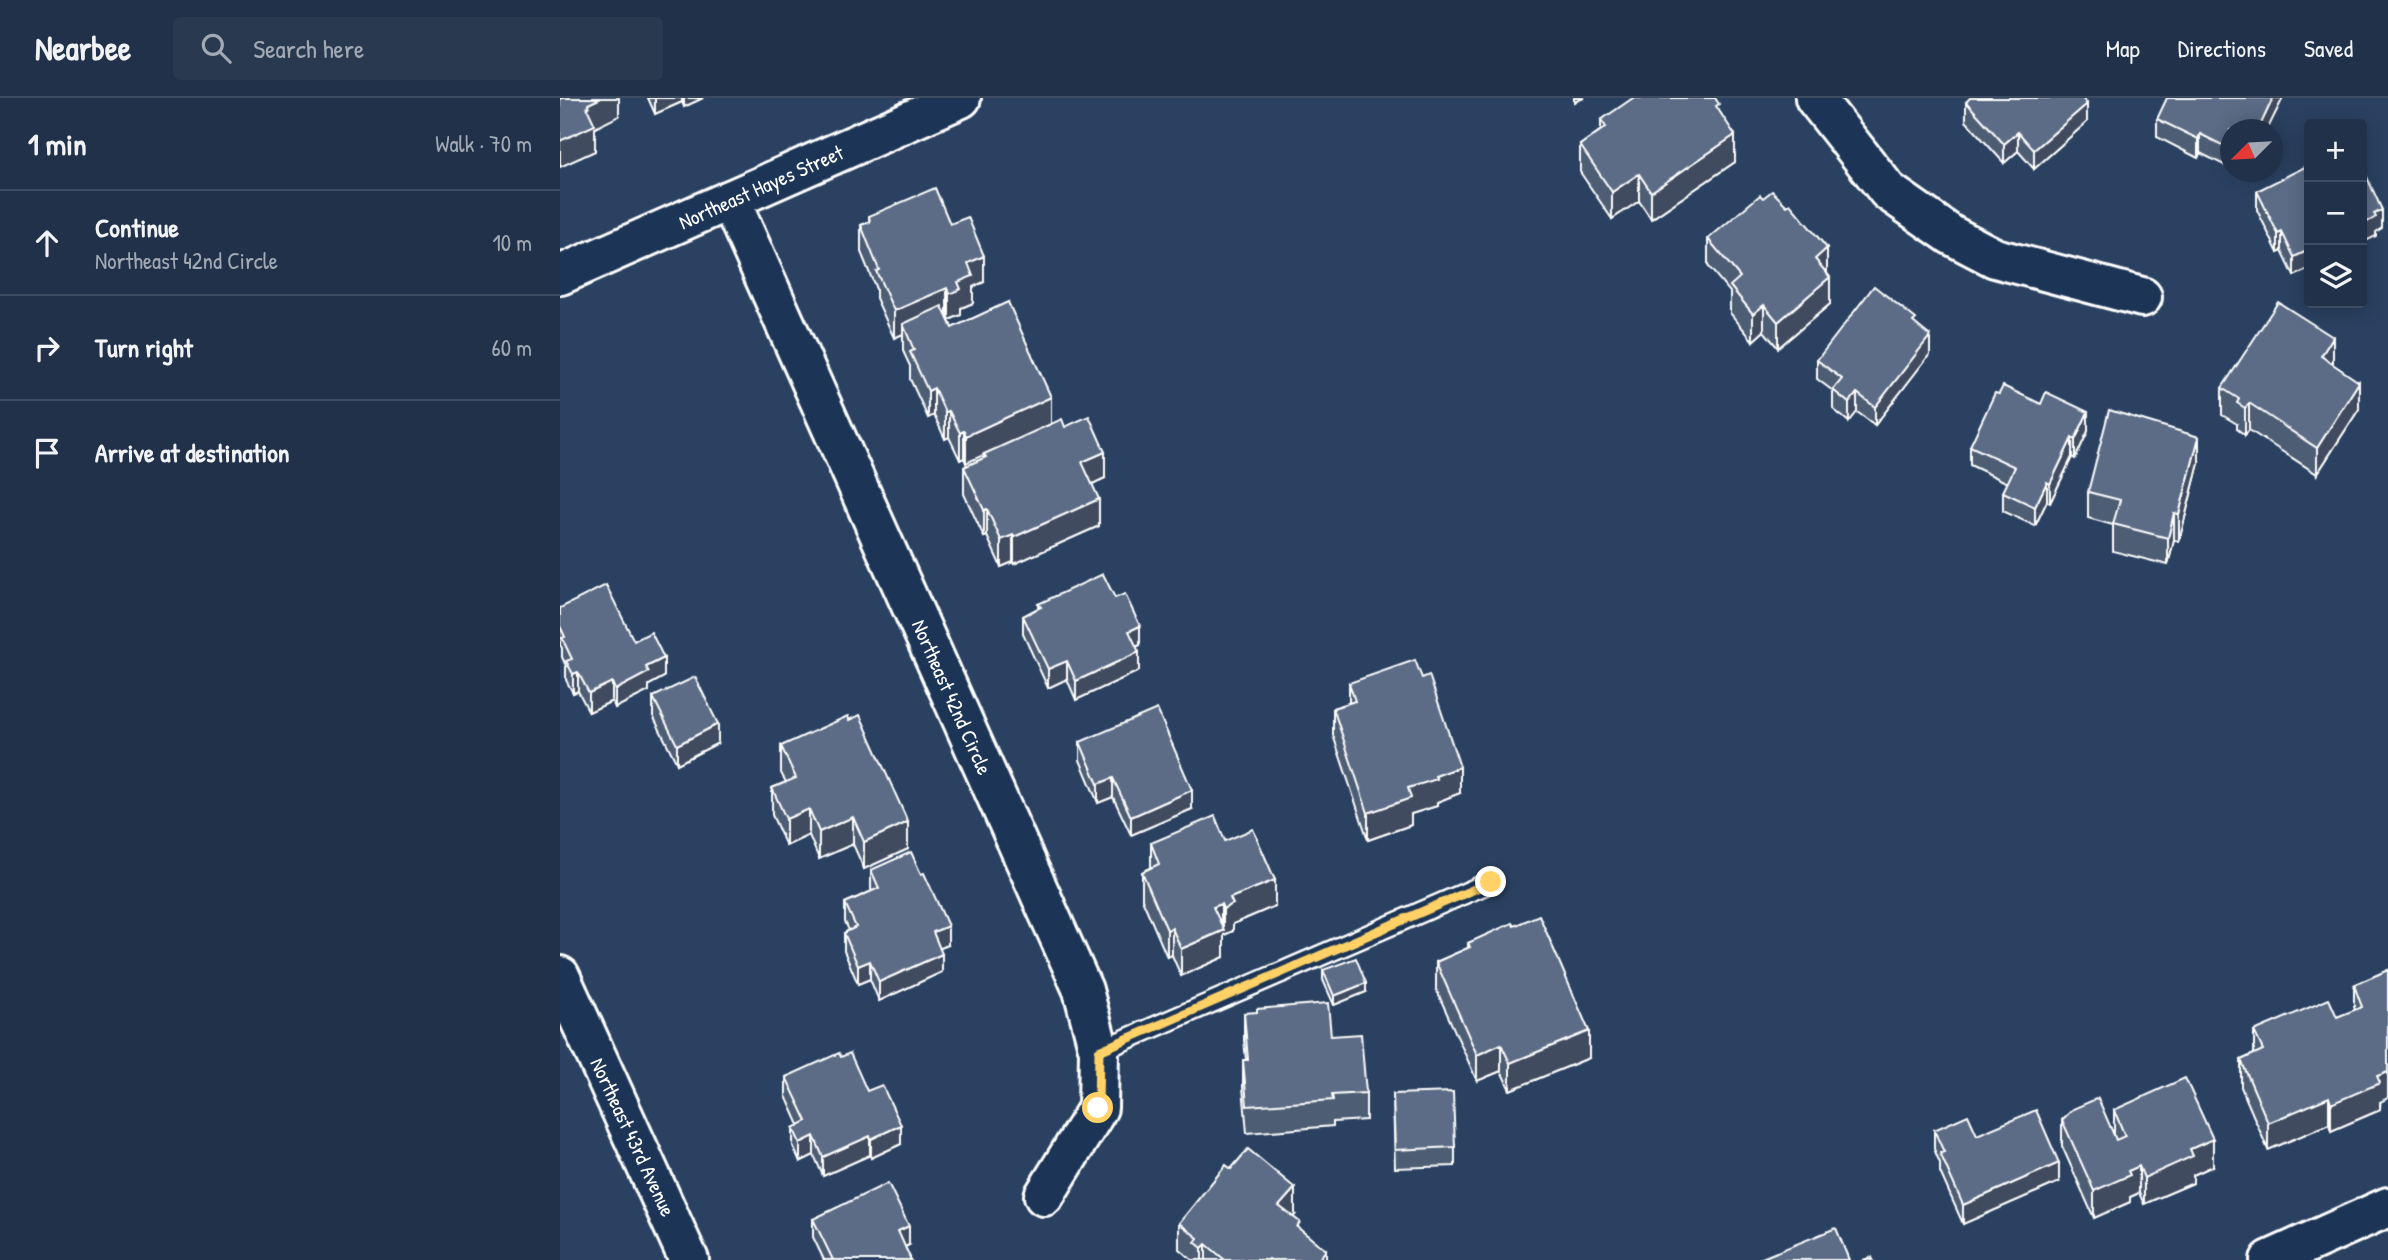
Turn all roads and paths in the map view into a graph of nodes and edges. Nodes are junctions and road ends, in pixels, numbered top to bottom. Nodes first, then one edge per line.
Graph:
1 (961, 98) edge
2 (1815, 98) edge
3 (730, 200) junction
4 (560, 275) edge
5 (2142, 298) dead end
6 (1491, 882) dead end
7 (560, 976) edge
8 (1099, 1051) junction
9 (1044, 1196) dead end
10 (2388, 1207) edge
11 (689, 1260) edge
12 (2270, 1260) edge

1 - 3 street, Northeast Hayes Street
2 - 5 street
3 - 4 street, Northeast Hayes Street
3 - 8 street, Northeast 42nd Circle
6 - 8 lane
7 - 11 street, Northeast 43rd Avenue
8 - 9 street, Northeast 42nd Circle
10 - 12 street

